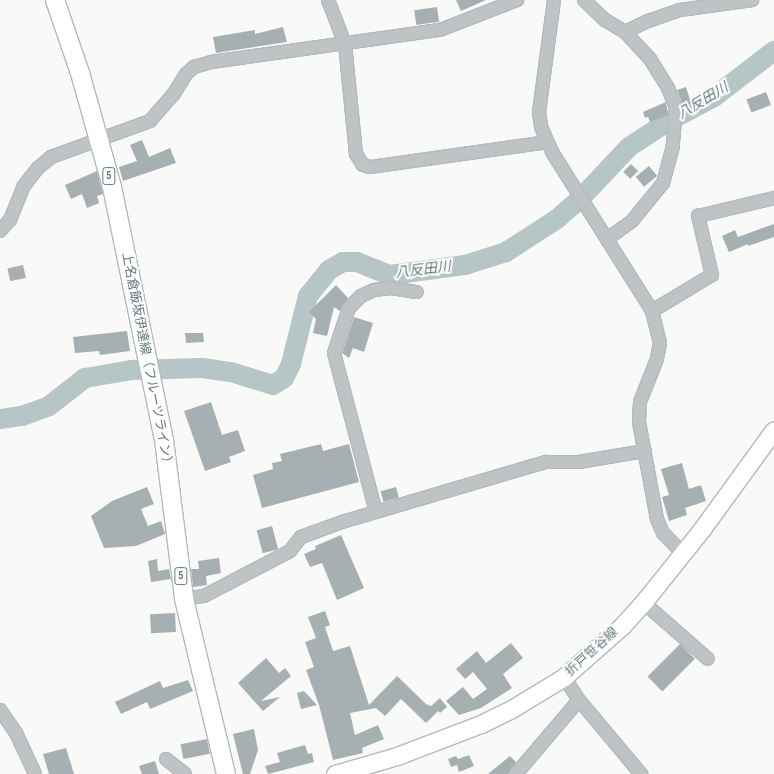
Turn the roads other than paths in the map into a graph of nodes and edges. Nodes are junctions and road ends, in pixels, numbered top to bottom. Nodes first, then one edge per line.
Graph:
1 (55, 0) edge
2 (328, 0) edge
3 (517, 0) edge
4 (554, 0) edge
5 (584, 0) edge
6 (752, 0) edge
7 (625, 32) junction
8 (345, 44) junction
9 (100, 139) junction
10 (547, 142) junction
11 (774, 198) edge
12 (0, 231) edge
13 (607, 239) junction
14 (417, 292) dead end
15 (652, 311) junction
16 (774, 430) edge
17 (645, 451) junction
18 (376, 512) junction
19 (683, 554) junction
20 (184, 599) junction
21 (643, 602) junction
22 (708, 659) dead end
23 (564, 677) junction
24 (579, 700) junction
25 (0, 710) edge
26 (166, 759) dead end
27 (35, 774) edge
28 (185, 774) edge
29 (226, 774) edge
30 (335, 774) edge
31 (516, 774) edge
32 (640, 774) edge

1 - 9 main road, 上名倉飯坂伊達線（フルーツライン） / 5
2 - 8 street
3 - 8 street
4 - 10 street
5 - 7 street
6 - 7 street
7 - 13 street
8 - 9 street
8 - 10 street
9 - 12 street
9 - 20 main road, 上名倉飯坂伊達線（フルーツライン） / 5
10 - 13 street
11 - 15 street
13 - 15 street
14 - 18 street
15 - 17 street
16 - 19 main road, 折戸笹谷線
17 - 18 street
17 - 19 street
18 - 20 street
19 - 21 main road, 折戸笹谷線
20 - 29 main road, 上名倉飯坂伊達線（フルーツライン） / 5
21 - 22 street
21 - 23 main road, 折戸笹谷線
23 - 24 street
23 - 30 main road, 折戸笹谷線
24 - 31 street
24 - 32 street
25 - 27 street
26 - 28 street

